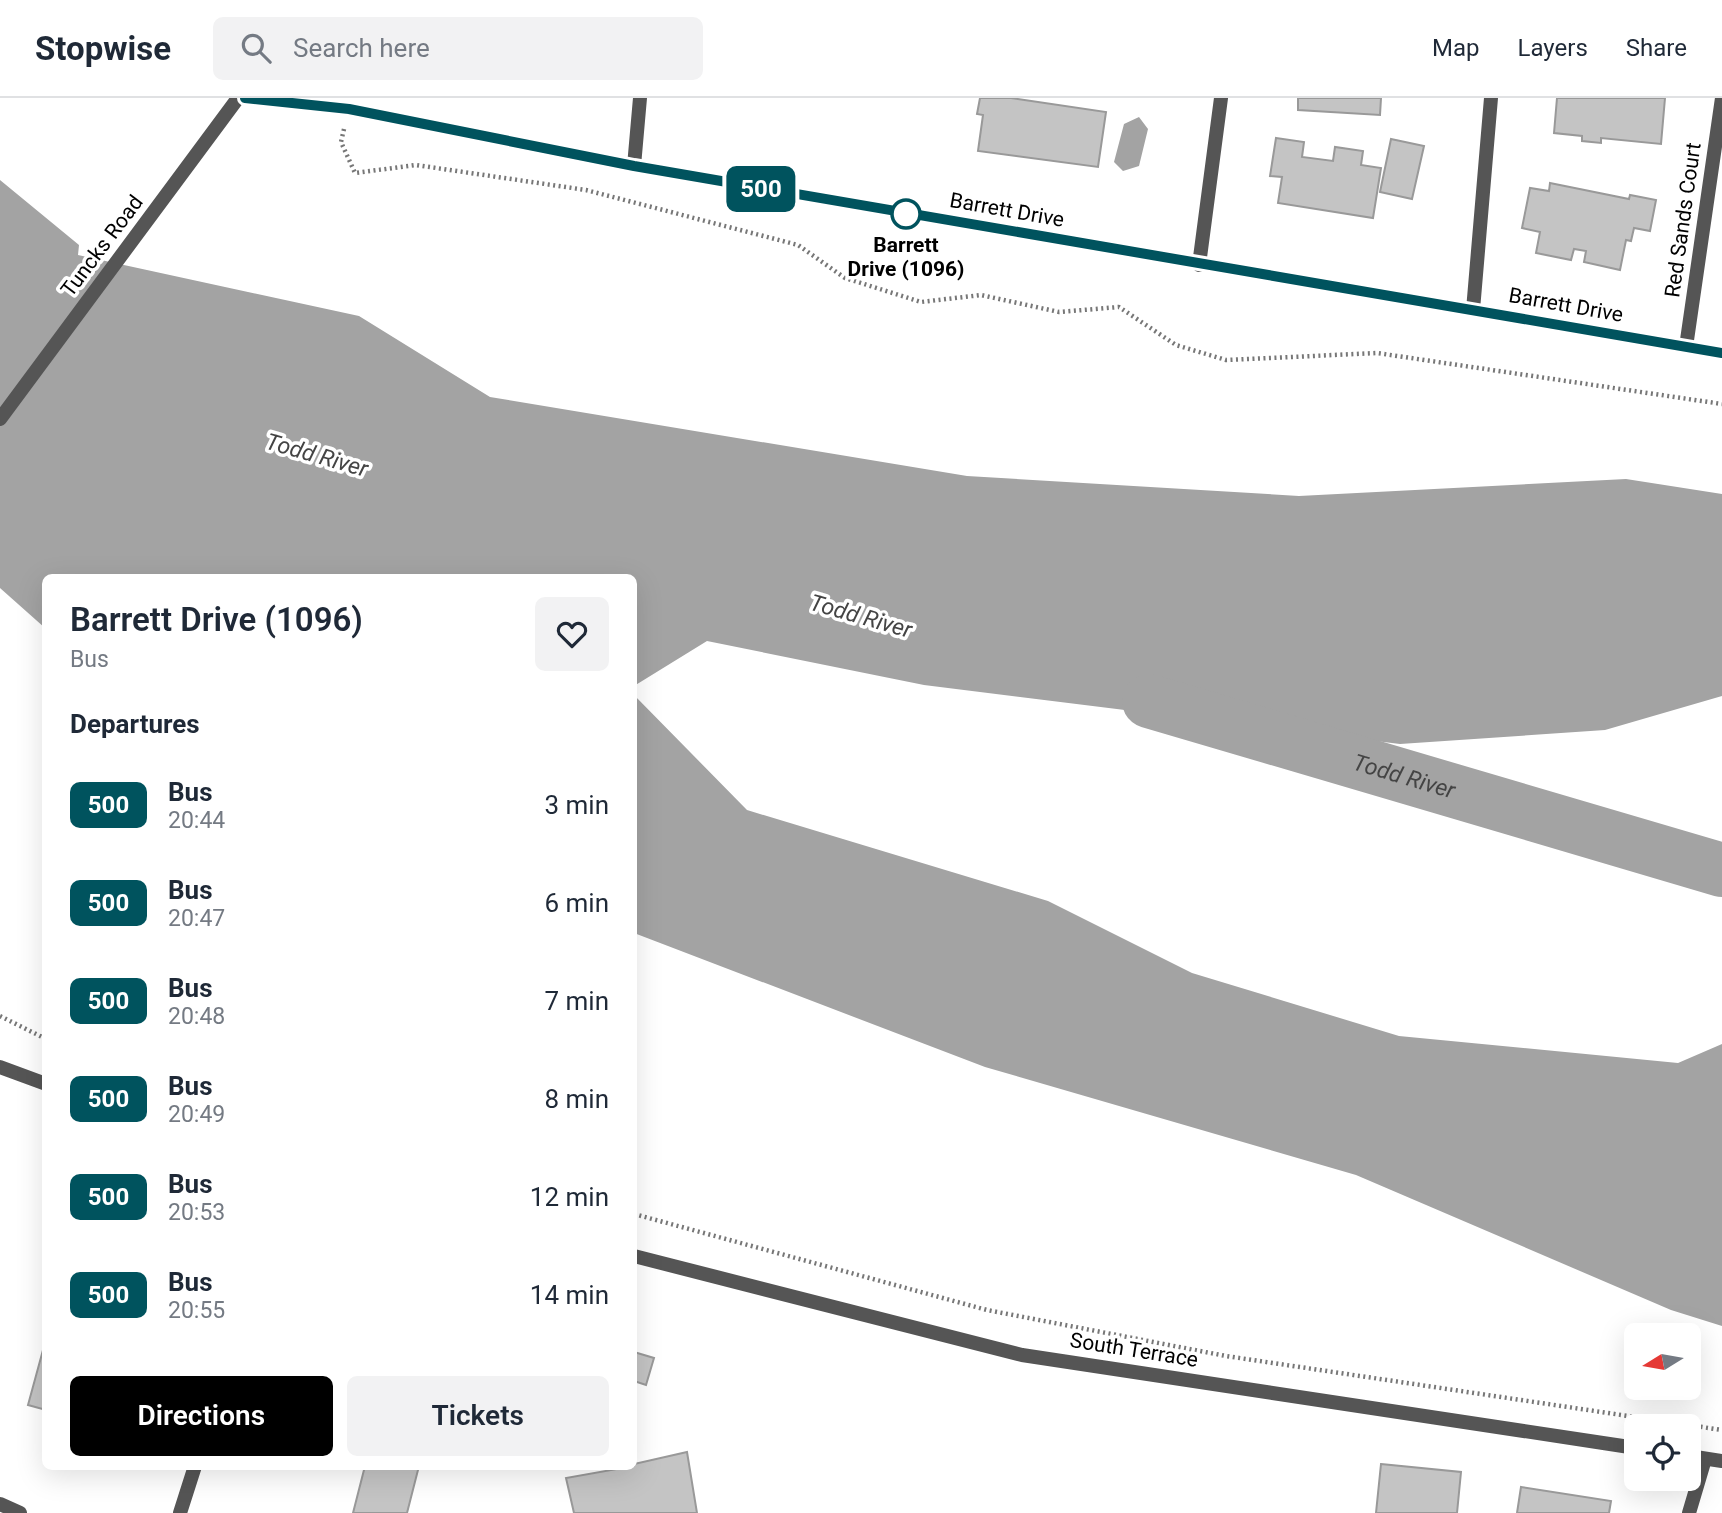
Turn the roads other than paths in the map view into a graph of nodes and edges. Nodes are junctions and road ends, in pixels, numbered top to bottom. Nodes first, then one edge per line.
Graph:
1 (238, 98) edge
2 (244, 98) edge
3 (640, 98) edge
4 (1221, 98) edge
5 (1491, 98) edge
6 (1722, 98) edge
7 (634, 166) junction
8 (1199, 265) junction
9 (1473, 310) junction
10 (1686, 347) junction
11 (1722, 353) edge
12 (0, 419) edge
13 (0, 1067) edge
14 (42, 1083) edge
15 (637, 1257) edge
16 (1624, 1446) edge
17 (1701, 1458) edge
18 (1704, 1459) junction
19 (1722, 1461) edge
20 (194, 1470) edge
21 (0, 1504) edge
22 (20, 1513) edge
23 (180, 1513) edge
24 (1689, 1513) edge

1 - 12 street, Tuncks Road
2 - 7 street, Barrett Drive
3 - 7 street
4 - 8 street
5 - 9 street
6 - 10 street, Red Sands Court
7 - 8 street, Barrett Drive
8 - 9 street, Barrett Drive
9 - 10 street, Barrett Drive
10 - 11 street, Barrett Drive
13 - 14 street
15 - 16 street, South Terrace
17 - 18 street
18 - 19 street
18 - 24 street
20 - 23 street
21 - 22 street

